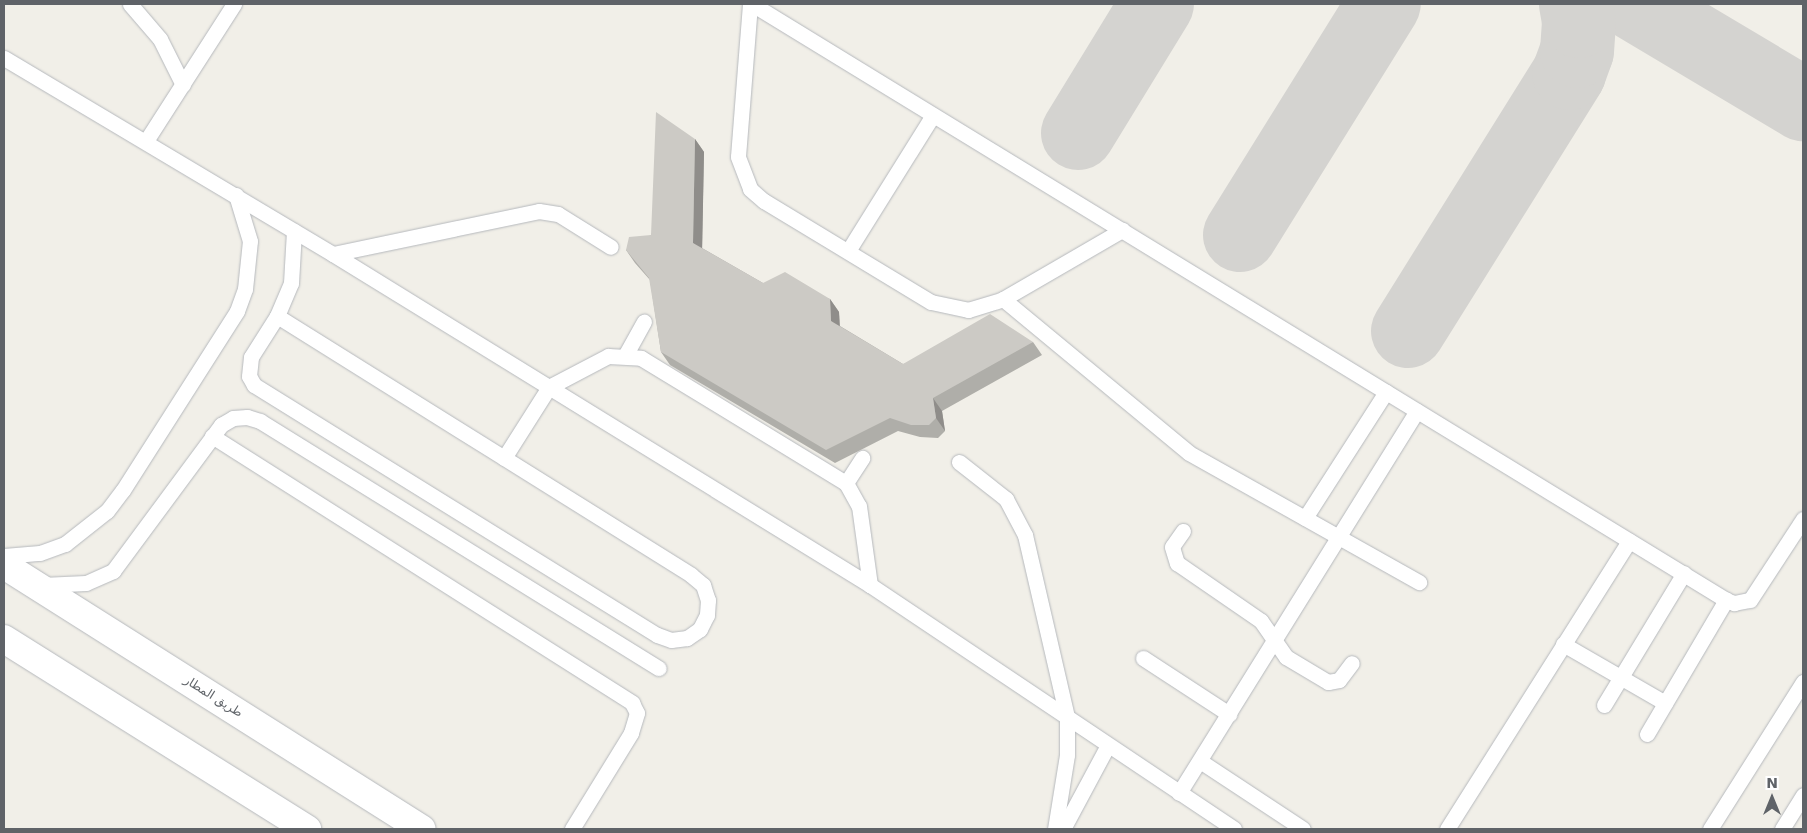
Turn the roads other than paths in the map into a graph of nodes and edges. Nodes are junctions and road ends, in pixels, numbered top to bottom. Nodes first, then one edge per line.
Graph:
1 (130, 4) edge
2 (234, 4) edge
3 (751, 4) edge
4 (4, 58) edge
5 (183, 85) junction
6 (933, 114) junction
7 (146, 141) junction
8 (236, 195) junction
9 (1122, 230) junction
10 (294, 231) junction
11 (610, 247) dead end
12 (848, 252) junction
13 (333, 254) junction
14 (1003, 299) junction
15 (277, 316) junction
16 (644, 322) dead end
17 (626, 354) junction
18 (549, 388) junction
19 (1386, 392) junction
20 (1417, 410) junction
21 (212, 436) junction
22 (504, 458) junction
23 (862, 458) dead end
24 (959, 462) dead end
25 (846, 483) junction
26 (1306, 518) junction
27 (1802, 523) edge
28 (1183, 531) dead end
29 (1339, 537) junction
30 (1629, 541) junction
31 (4, 556) edge
32 (4, 565) edge
33 (1684, 573) junction
34 (1419, 582) dead end
35 (34, 584) junction
36 (870, 585) junction
37 (1726, 600) junction
38 (4, 639) edge
39 (1274, 641) junction
40 (1563, 644) junction
41 (1143, 658) dead end
42 (1352, 663) dead end
43 (659, 668) dead end
44 (1620, 678) junction
45 (1803, 682) edge
46 (1665, 703) junction
47 (1604, 705) dead end
48 (1229, 714) junction
49 (1066, 716) junction
50 (1647, 734) dead end
51 (1108, 745) junction
52 (1200, 761) junction
53 (1179, 793) junction
54 (1803, 795) edge
55 (307, 829) edge
56 (422, 829) edge
57 (572, 829) edge
58 (1055, 829) edge
59 (1063, 829) edge
60 (1234, 829) edge
61 (1303, 829) edge
62 (1447, 829) edge
63 (1710, 829) edge
64 (1782, 829) edge

1 - 5 lane
2 - 5 lane
3 - 6 lane
3 - 12 lane
4 - 7 lane
5 - 7 lane
6 - 9 lane
6 - 12 lane
7 - 8 lane
8 - 10 lane
8 - 31 lane
9 - 14 lane
9 - 19 lane
10 - 13 lane
10 - 15 lane
11 - 13 lane
12 - 14 lane
13 - 18 lane
14 - 26 lane
15 - 22 lane
15 - 22 lane
16 - 17 lane
17 - 18 lane
17 - 25 lane
18 - 22 lane
18 - 36 lane
19 - 20 lane
19 - 26 lane
20 - 29 lane
20 - 30 lane
21 - 35 lane
21 - 43 lane
21 - 57 lane
23 - 25 lane
24 - 49 lane
25 - 36 lane
26 - 29 lane
27 - 37 lane
28 - 39 lane
29 - 34 lane
29 - 39 lane
30 - 33 lane
30 - 40 lane
32 - 35 main road, طريق المطار
33 - 37 lane
33 - 44 lane
35 - 56 main road, طريق المطار
36 - 49 lane
37 - 46 lane
38 - 55 main road
39 - 42 lane
39 - 48 lane
40 - 44 lane
40 - 62 lane
41 - 48 lane
44 - 46 lane
44 - 47 lane
45 - 63 lane
46 - 50 lane
48 - 52 lane
49 - 51 lane
49 - 58 lane
51 - 53 lane
51 - 59 lane
52 - 53 lane
52 - 61 lane
53 - 60 lane
54 - 64 lane

